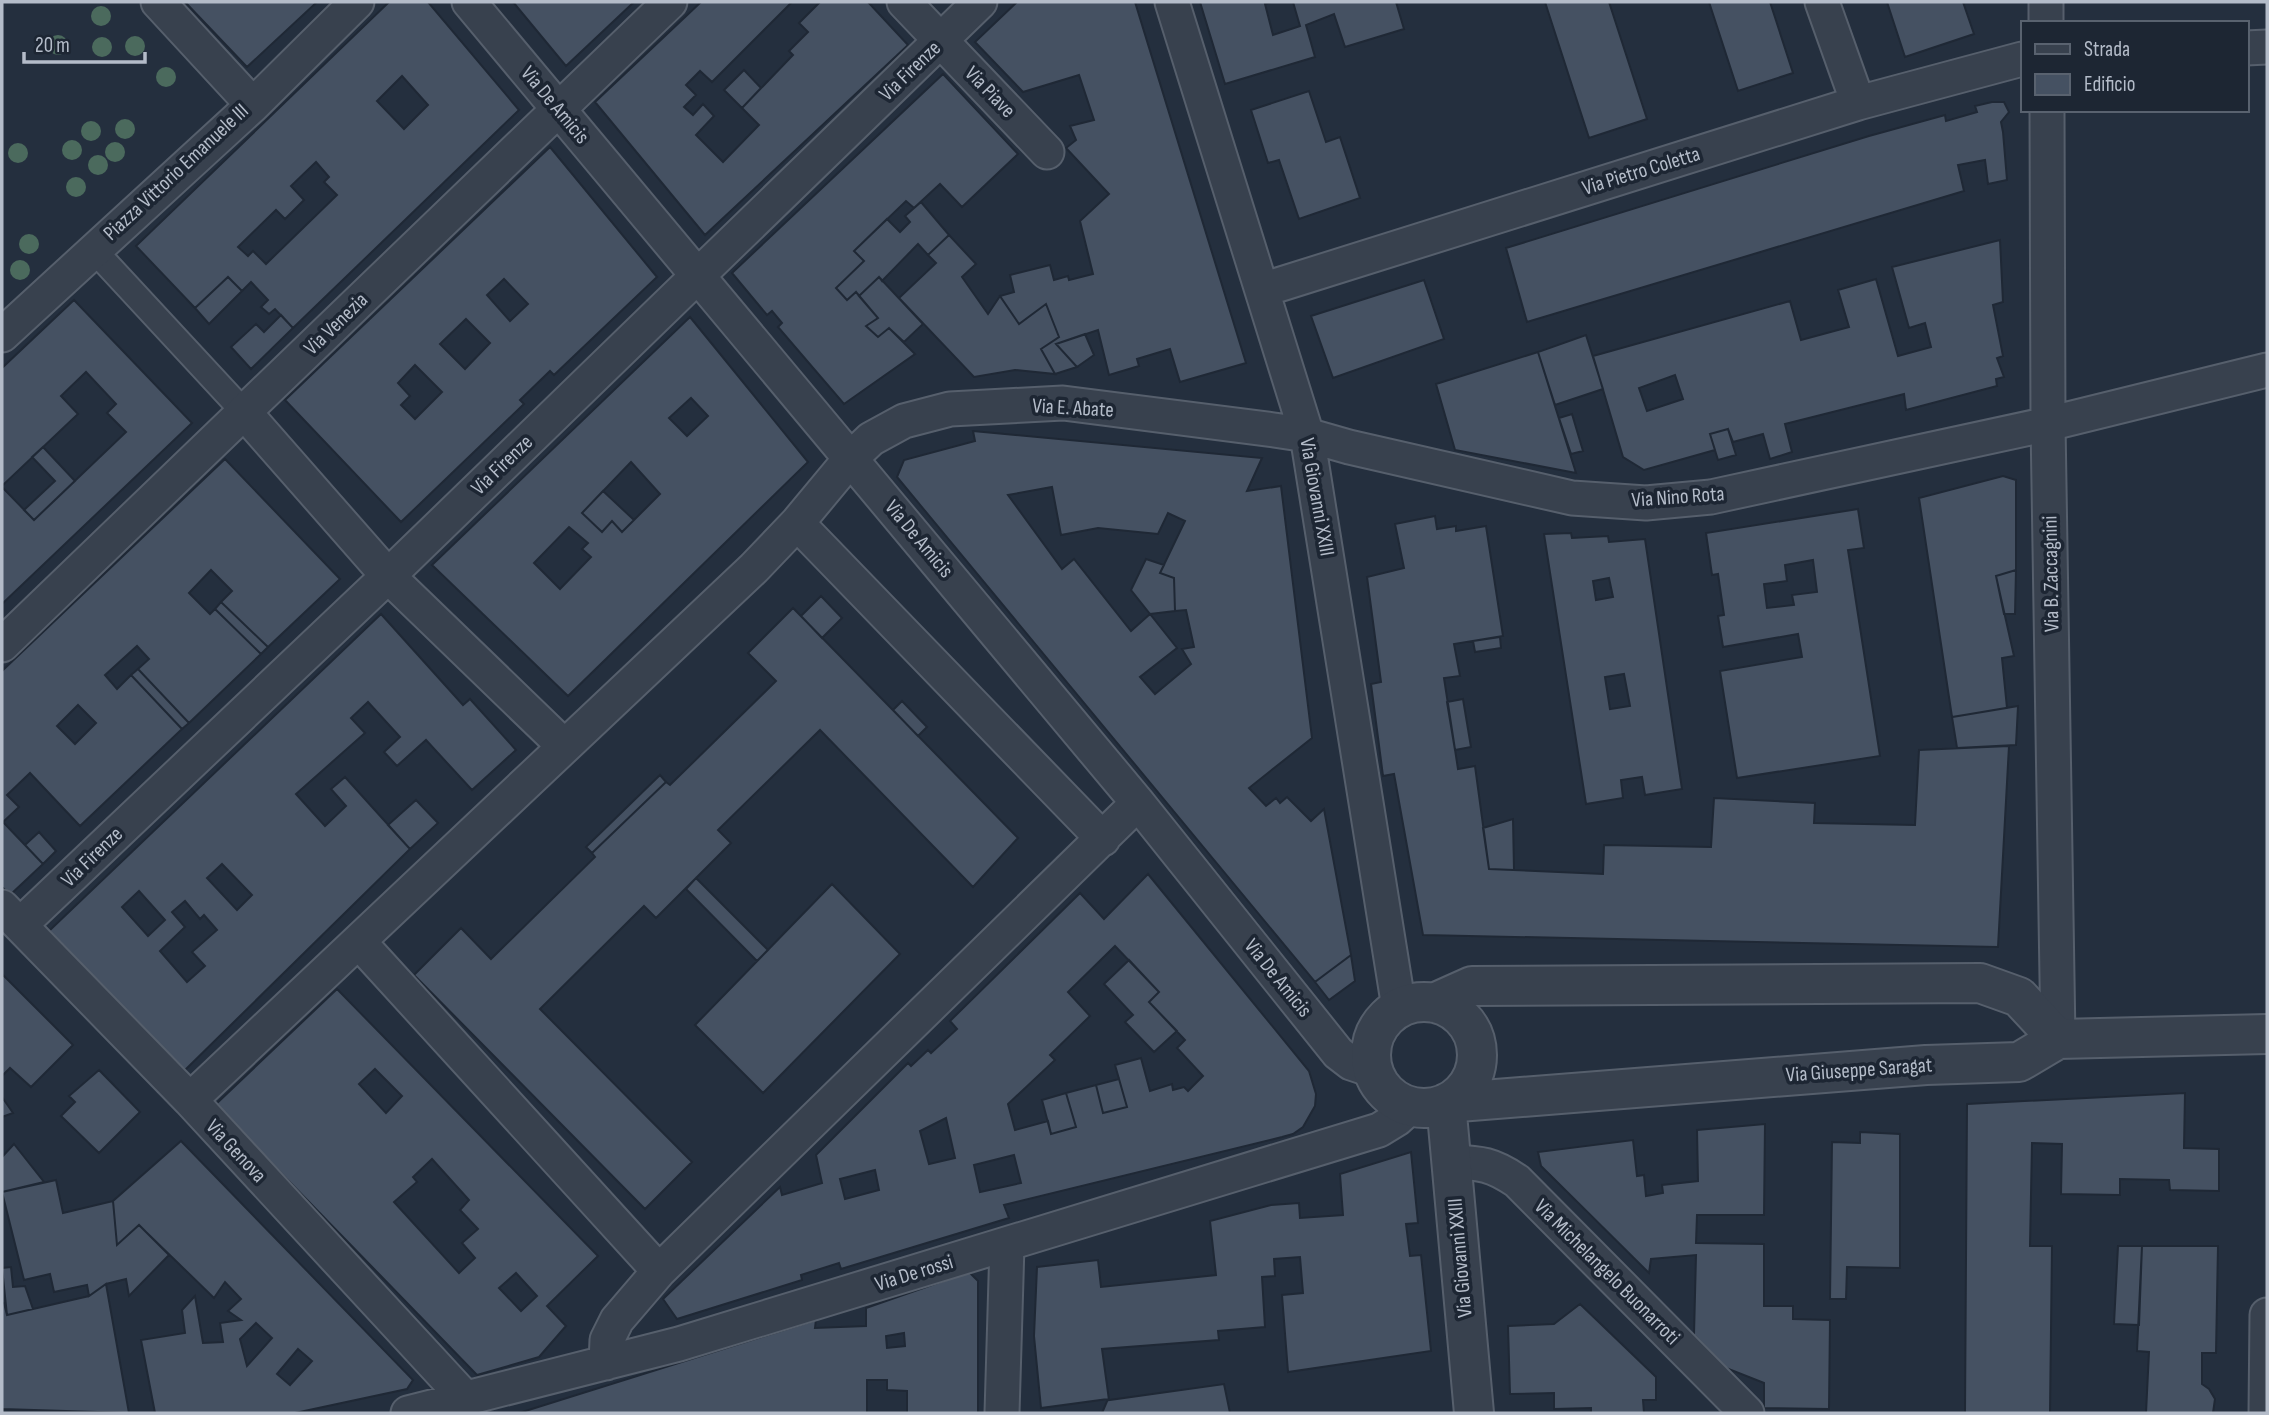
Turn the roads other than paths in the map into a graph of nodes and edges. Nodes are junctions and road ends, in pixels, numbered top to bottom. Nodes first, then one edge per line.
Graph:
1 (158, 2) edge
2 (357, 2) edge
3 (469, 2) edge
4 (670, 2) edge
5 (904, 2) edge
6 (980, 2) edge
7 (1172, 2) edge
8 (1822, 2) edge
9 (2046, 2) edge
10 (2046, 21) edge
11 (941, 41) junction
12 (2267, 47) edge
13 (2248, 48) edge
14 (2021, 59) edge
15 (1858, 103) junction
16 (253, 104) junction
17 (559, 110) junction
18 (2047, 112) edge
19 (1046, 152) dead end
20 (93, 249) junction
21 (696, 276) junction
22 (1262, 290) junction
23 (2, 335) edge
24 (2267, 370) edge
25 (244, 412) junction
26 (2048, 424) junction
27 (1307, 435) junction
28 (851, 458) junction
29 (797, 523) junction
30 (388, 576) junction
31 (2, 645) edge
32 (564, 746) junction
33 (1138, 803) junction
34 (1103, 839) junction
35 (11, 916) edge
36 (359, 942) junction
37 (1417, 1005) junction
38 (2267, 1034) edge
39 (2058, 1039) junction
40 (1372, 1070) junction
41 (190, 1100) junction
42 (1428, 1105) junction
43 (1452, 1162) junction
44 (1007, 1245) junction
45 (659, 1271) junction
46 (2267, 1315) edge
47 (606, 1363) junction
48 (466, 1399) junction
49 (408, 1413) edge
50 (1002, 1413) edge
51 (1474, 1413) edge
52 (1747, 1413) edge
53 (2266, 1413) edge

1 - 16 street, Piazza Vittorio Emanuele III
2 - 16 street
3 - 17 street, Via De Amicis
4 - 17 street, Via Venezia
5 - 11 street, Via Piave
6 - 11 street, Via Firenze
7 - 22 street, Via Giovanni XXIII
8 - 15 street
9 - 10 street
11 - 19 street, Via Piave
11 - 21 street, Via Firenze
12 - 13 street
14 - 15 street, Via Pietro Coletta
15 - 22 street, Via Pietro Coletta
16 - 20 street, Piazza Vittorio Emanuele III
17 - 21 street, Via De Amicis
17 - 25 street, Via Venezia
18 - 26 street, Via B. Zaccagnini
20 - 23 street, Piazza Vittorio Emanuele III
20 - 25 street
21 - 28 street, Via De Amicis
21 - 30 street, Via Firenze
22 - 27 street, Via Giovanni XXIII
24 - 26 street, Via Nino Rota
25 - 30 street
25 - 31 street, Via Venezia
26 - 27 street, Via Nino Rota
26 - 39 street, Via B. Zaccagnini
27 - 28 street, Via E. Abate
27 - 37 street, Via Giovanni XXIII
28 - 29 street, Via E. Abate
28 - 33 street, Via De Amicis
29 - 32 street, Via E. Abate
29 - 34 street
30 - 32 street
30 - 35 street, Via Firenze
32 - 36 street, Via E. Abate
33 - 34 street
33 - 40 street, Via De Amicis
34 - 45 street
35 - 41 street, Via Genova
36 - 41 street, Via E. Abate
36 - 45 street
37 - 39 street
37 - 40 street
37 - 42 street
38 - 39 street, Via Giuseppe Saragat
39 - 42 street, Via Giuseppe Saragat
40 - 42 street
41 - 48 street, Via Genova
42 - 43 street, Via Giovanni XXIII
42 - 44 street, Via De rossi
43 - 51 street, Via Giovanni XXIII
43 - 52 street, Via Michelangelo Buonarroti
44 - 47 street, Via De rossi
44 - 50 street
45 - 47 street
46 - 53 street
47 - 48 street, Via De rossi
48 - 49 street, Via De rossi

